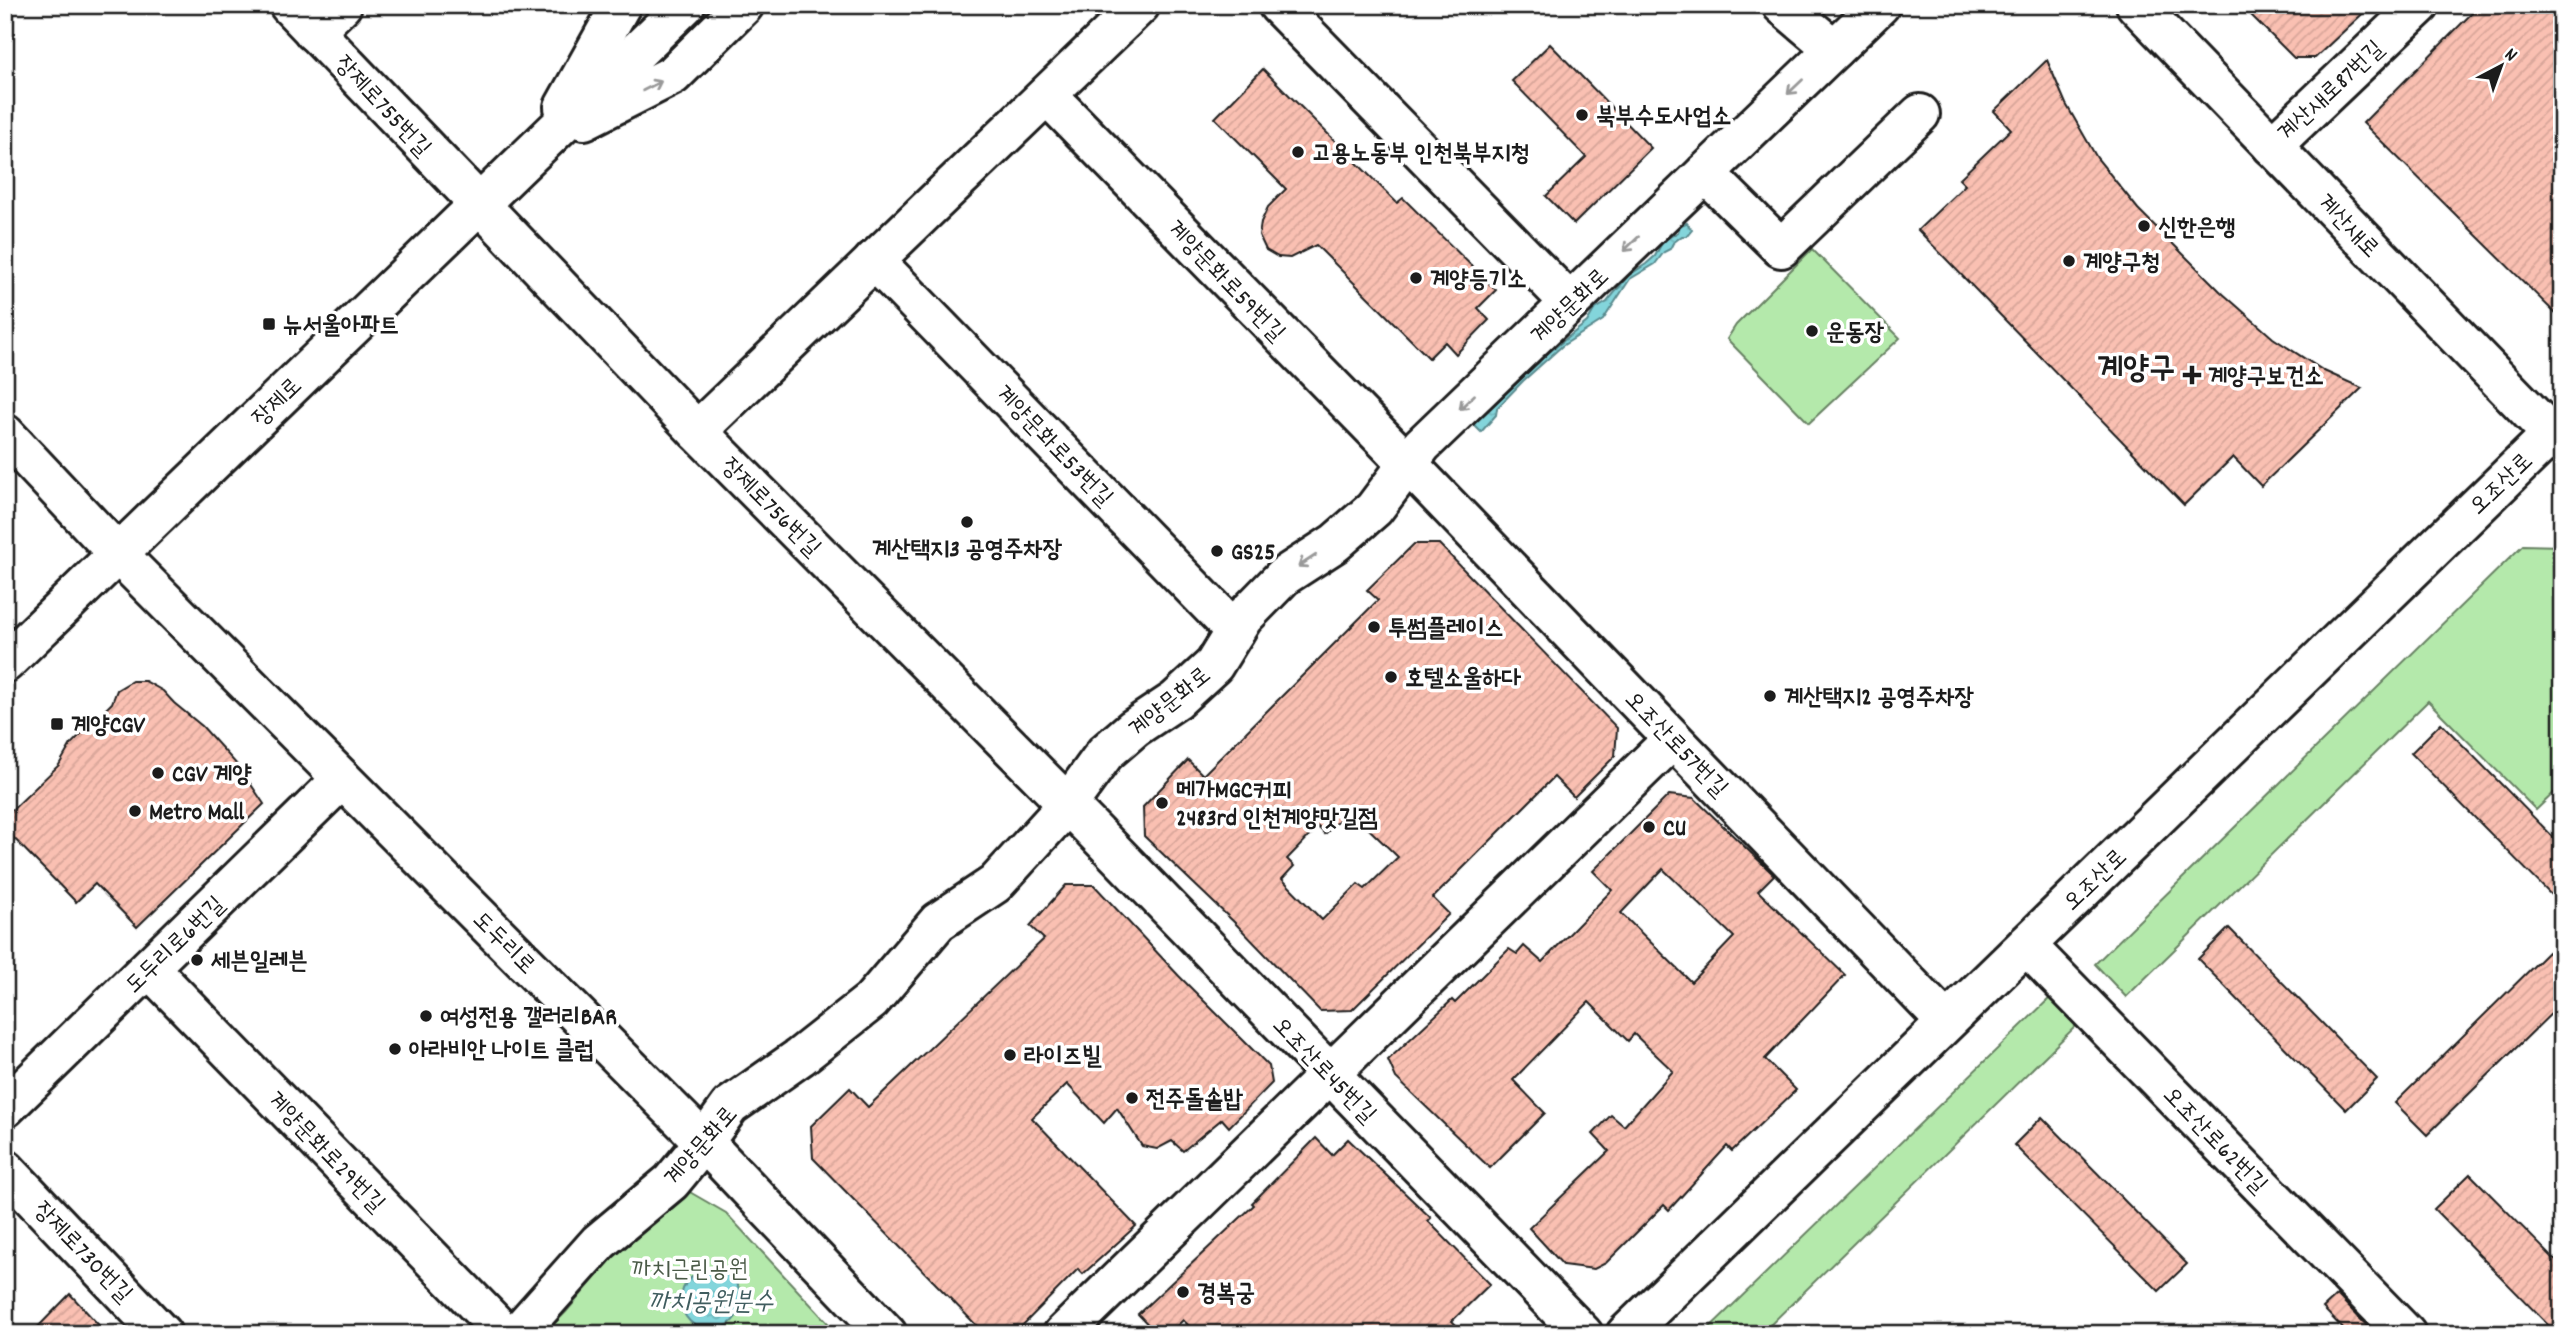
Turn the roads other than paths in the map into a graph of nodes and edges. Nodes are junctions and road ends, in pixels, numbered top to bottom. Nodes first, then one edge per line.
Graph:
1 (342, 5) edge
2 (621, 5) edge
3 (685, 5) edge
4 (744, 5) edge
5 (1140, 5) edge
6 (1278, 5) edge
7 (1782, 5) edge
8 (1880, 5) edge
9 (2136, 5) edge
10 (2420, 5) edge
11 (301, 18) edge
12 (1834, 49) junction
13 (1047, 95) junction
14 (1920, 114) dead end
15 (548, 139) junction
16 (2272, 146) junction
17 (1705, 173) junction
18 (478, 205) junction
19 (874, 260) junction
20 (1570, 303) junction
21 (697, 431) junction
22 (5, 434) edge
23 (2558, 434) edge
24 (1408, 464) junction
25 (118, 555) junction
26 (1235, 631) junction
27 (5, 663) edge
28 (1673, 739) junction
29 (342, 779) junction
30 (1068, 804) junction
31 (2026, 945) junction
32 (149, 968) junction
33 (1946, 1022) junction
34 (1330, 1073) junction
35 (5, 1108) edge
36 (704, 1142) junction
37 (5, 1169) edge
38 (162, 1334) edge
39 (505, 1334) edge
40 (517, 1334) edge
41 (887, 1334) edge
42 (1063, 1334) edge
43 (1583, 1334) edge
44 (1626, 1334) edge
45 (2406, 1334) edge

1 - 11 street
2 - 15 street, 장제로
3 - 15 street, 장제로
15 -> 4 street, 장제로
5 - 13 street
6 - 20 street
7 - 12 street
8 - 12 street, 계양문화로
9 - 16 street, 계산새로
10 - 16 street, 계산새로87번길
11 - 18 street, 장제로755번길
12 -> 17 street, 계양문화로
13 - 19 street
13 - 24 street, 계양문화로59번길
14 - 17 street
15 - 18 street, 장제로
16 - 23 street, 계산새로
17 -> 20 street, 계양문화로
18 - 21 street, 장제로756번길
18 - 25 street, 장제로
19 - 21 street
19 - 26 street, 계양문화로53번길
20 -> 24 street, 계양문화로
21 - 30 street, 장제로756번길
22 - 25 street, 도두리로
23 - 31 street, 오조산로
24 -> 26 street, 계양문화로
24 - 28 street, 오조산로57번길
25 - 27 street, 장제로
25 - 29 street, 도두리로
26 - 30 street, 계양문화로
28 - 33 street, 오조산로57번길
28 - 34 street
29 - 32 street, 도두리로6번길
29 - 36 street, 도두리로
30 - 34 street, 오조산로45번길
30 - 36 street, 계양문화로
31 - 33 street, 오조산로
31 - 45 street, 오조산로62번길
32 - 35 street, 도두리로6번길
32 - 39 street, 계양문화로29번길
33 - 44 street, 오조산로
34 - 42 street
34 - 43 street, 오조산로45번길
36 - 40 street, 계양문화로
36 - 41 street, 도두리로
37 - 38 street, 장제로730번길

